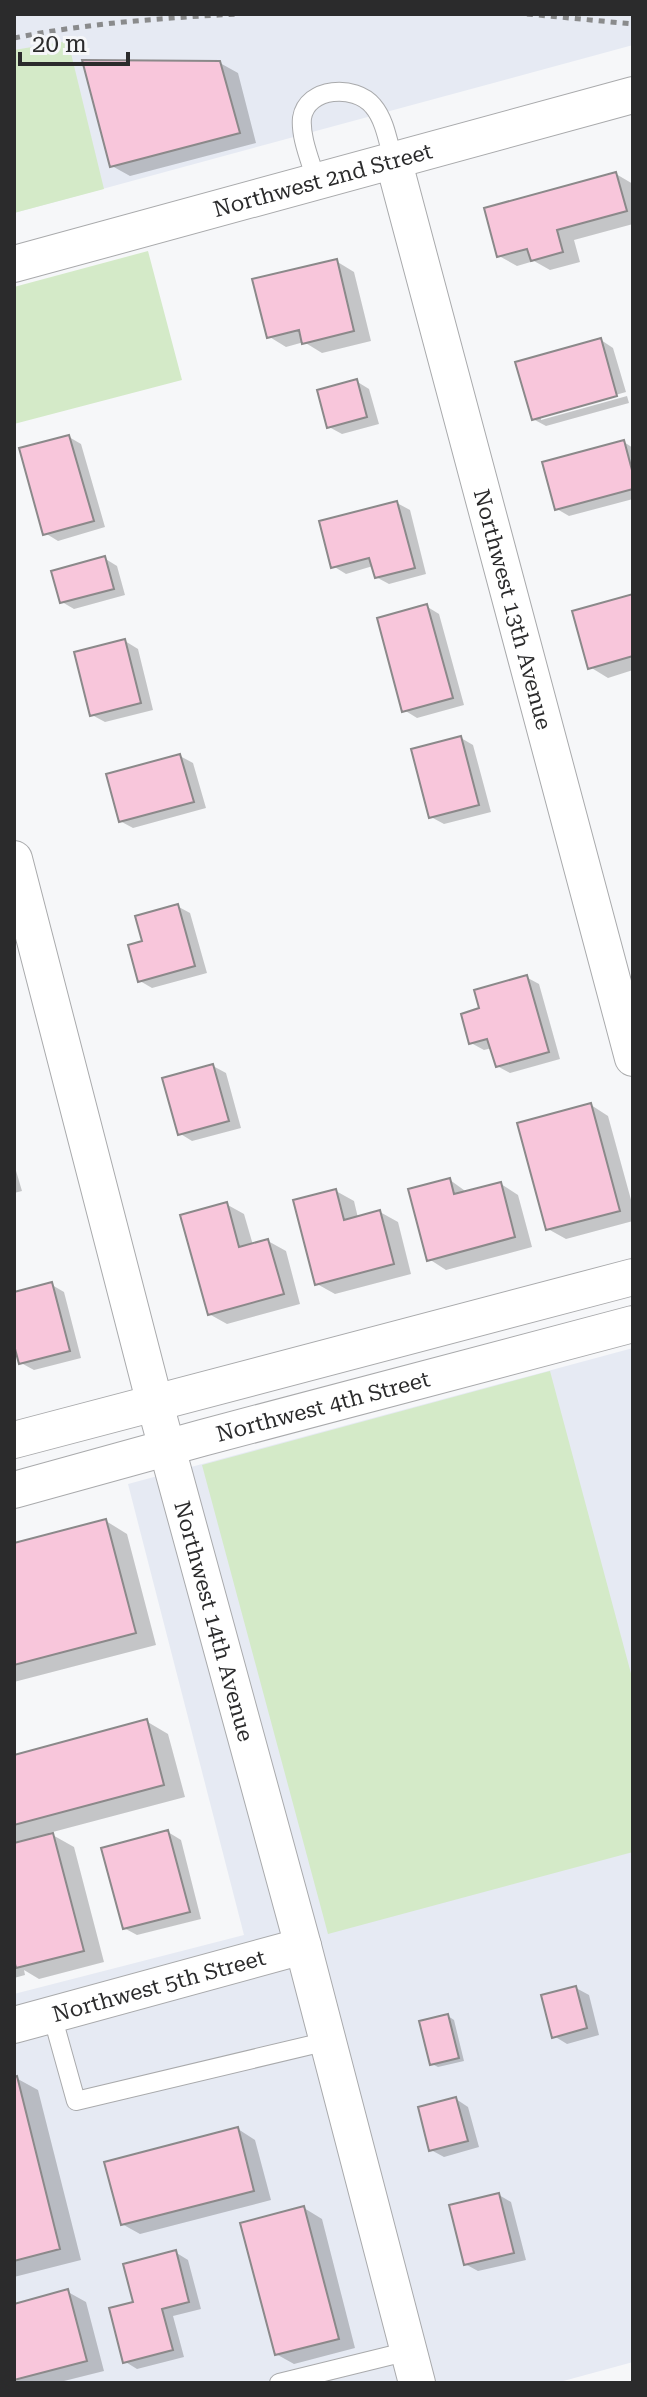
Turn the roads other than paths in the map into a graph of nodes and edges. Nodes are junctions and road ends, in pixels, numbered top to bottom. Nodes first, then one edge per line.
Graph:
1 (633, 95) edge
2 (393, 159) junction
3 (316, 180) junction
4 (14, 264) edge
5 (14, 859) edge
6 (633, 1058) edge
7 (633, 1277) edge
8 (633, 1324) edge
9 (155, 1404) junction
10 (14, 1440) edge
11 (167, 1447) junction
12 (14, 1490) edge
13 (303, 1946) junction
14 (52, 2015) junction
15 (14, 2025) edge
16 (328, 2041) junction
17 (413, 2367) edge
18 (279, 2383) edge

1 - 2 street, Northwest 2nd Street
2 - 3 street, Northwest 2nd Street
2 - 3 lane
2 - 6 street, Northwest 13th Avenue
3 - 4 street, Northwest 2nd Street
5 - 9 street, Northwest 14th Avenue
7 - 9 street, Northwest 4th Street
8 - 11 street, Northwest 4th Street
9 - 10 street, Northwest 4th Street
9 - 11 street, Northwest 14th Avenue
11 - 12 street, Northwest 4th Street
11 - 13 street, Northwest 14th Avenue
13 - 14 street, Northwest 5th Street
13 - 16 street, Northwest 14th Avenue
14 - 15 street, Northwest 5th Street
14 - 16 lane
16 - 17 street, Northwest 14th Avenue
17 - 18 lane

